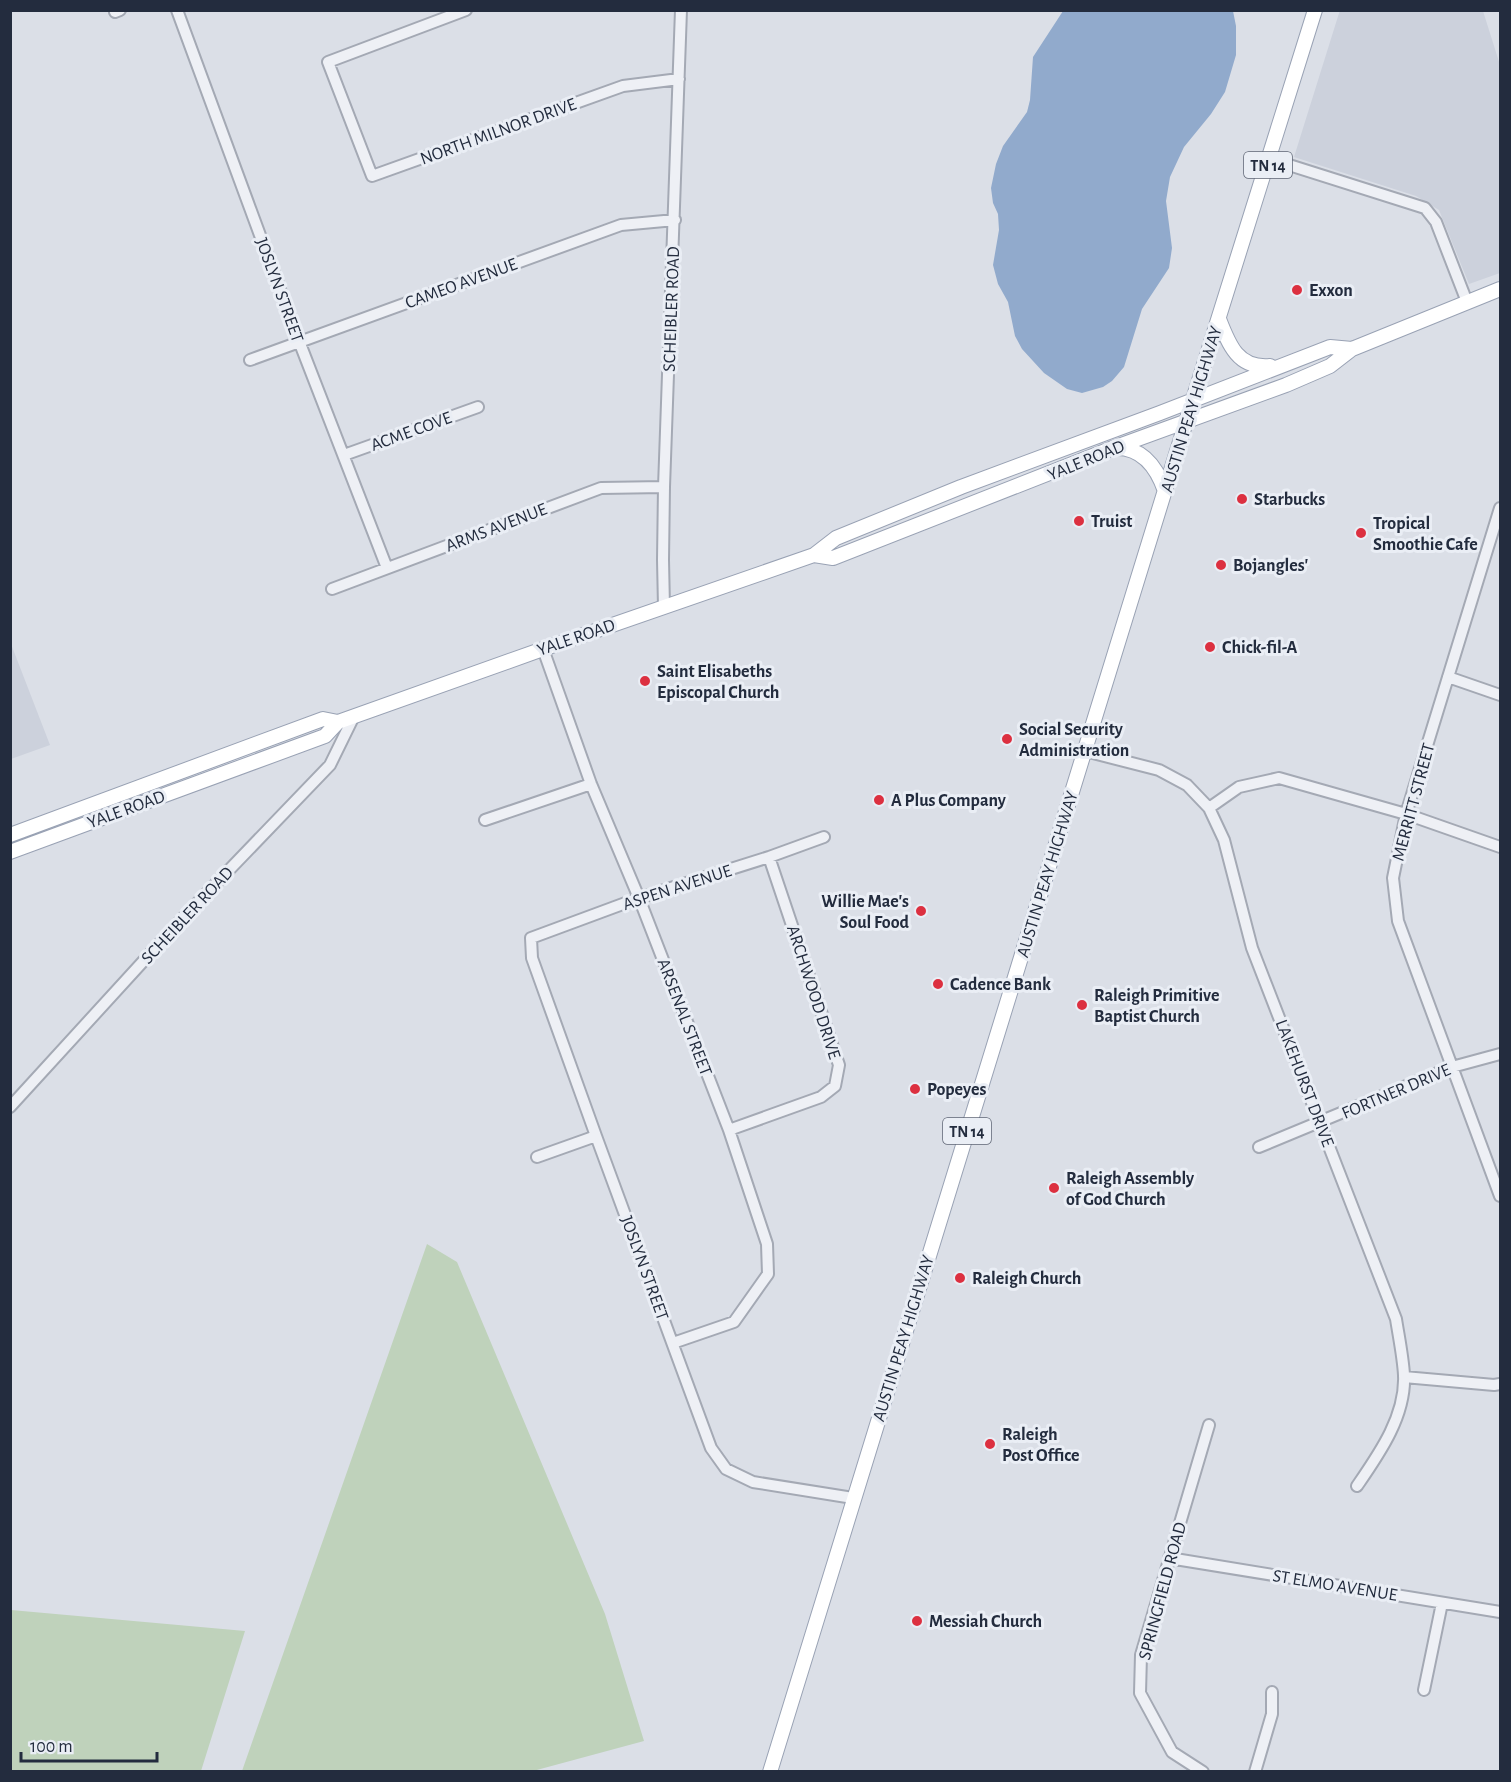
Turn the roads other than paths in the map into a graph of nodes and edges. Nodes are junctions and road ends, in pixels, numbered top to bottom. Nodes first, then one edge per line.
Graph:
1 (177, 10) edge
2 (465, 10) edge
3 (681, 10) edge
4 (1316, 10) edge
5 (679, 79) junction
6 (1270, 159) junction
7 (675, 220) junction
8 (1500, 289) edge
9 (1467, 302) junction
10 (1220, 319) junction
11 (299, 341) junction
12 (1353, 349) junction
13 (250, 360) dead end
14 (1279, 366) junction
15 (1194, 399) junction
16 (478, 407) dead end
17 (1186, 422) junction
18 (1113, 448) junction
19 (344, 455) junction
20 (664, 487) junction
21 (1165, 491) junction
22 (1500, 508) edge
23 (814, 555) junction
24 (387, 568) junction
25 (332, 589) dead end
26 (664, 607) junction
27 (543, 649) junction
28 (1448, 677) junction
29 (1500, 695) edge
30 (354, 716) junction
31 (338, 722) junction
32 (1085, 751) junction
33 (591, 784) junction
34 (1209, 808) junction
35 (1406, 814) junction
36 (485, 820) dead end
37 (10, 835) edge
38 (824, 837) dead end
39 (1500, 847) edge
40 (10, 852) edge
41 (769, 857) junction
42 (639, 898) junction
43 (531, 938) joint
44 (1500, 1054) edge
45 (1452, 1067) junction
46 (10, 1107) edge
47 (1321, 1123) junction
48 (729, 1130) junction
49 (596, 1136) junction
50 (1260, 1147) dead end
51 (537, 1157) dead end
52 (1500, 1196) edge
53 (673, 1343) junction
54 (1404, 1377) junction
55 (1500, 1384) edge
56 (1209, 1425) dead end
57 (1357, 1486) dead end
58 (853, 1498) junction
59 (1169, 1558) junction
60 (1442, 1603) junction
61 (1500, 1612) edge
62 (1424, 1690) dead end
63 (1272, 1692) dead end
64 (770, 1772) edge
65 (1203, 1772) edge
66 (1255, 1772) edge

1 - 11 street, JOSLYN STREET
2 - 5 street, NORTH MILNOR DRIVE
3 - 5 street, SCHEIBLER ROAD
4 - 6 main road, AUSTIN PEAY HIGHWAY / TN 14
5 - 7 street, SCHEIBLER ROAD
6 - 9 street
6 - 10 main road, AUSTIN PEAY HIGHWAY / TN 14
7 - 11 street, CAMEO AVENUE
7 - 20 street, SCHEIBLER ROAD
8 - 9 main road, YALE ROAD
9 - 12 main road, YALE ROAD
10 - 14 main road
10 - 15 main road, AUSTIN PEAY HIGHWAY / TN 14
11 - 13 street, CAMEO AVENUE
11 - 19 street, JOSLYN STREET
12 - 14 main road, YALE ROAD
12 - 17 main road, YALE ROAD
14 - 15 main road, YALE ROAD
15 - 17 main road, AUSTIN PEAY HIGHWAY / TN 14
15 - 23 main road, YALE ROAD
16 - 19 street, ACME COVE
17 - 18 main road, YALE ROAD
17 - 21 main road, AUSTIN PEAY HIGHWAY / TN 14
18 - 21 main road
18 - 23 main road, YALE ROAD
19 - 24 street, JOSLYN STREET
20 - 24 street, ARMS AVENUE
20 - 26 street, SCHEIBLER ROAD
21 - 32 main road, AUSTIN PEAY HIGHWAY / TN 14
22 - 28 street, MERRITT STREET
23 - 26 main road, YALE ROAD
24 - 25 street, ARMS AVENUE
26 - 27 main road, YALE ROAD
27 - 30 main road, YALE ROAD
27 - 33 street, ARSENAL STREET
28 - 29 street
28 - 35 street, MERRITT STREET
30 - 31 main road, YALE ROAD
30 - 46 street, SCHEIBLER ROAD
31 - 37 main road, YALE ROAD
31 - 40 main road, YALE ROAD
32 - 34 street, LAKEHURST DRIVE
32 - 58 main road, AUSTIN PEAY HIGHWAY / TN 14
33 - 36 street
33 - 42 street, ARSENAL STREET
34 - 35 street
34 - 47 street, LAKEHURST DRIVE
35 - 39 street
35 - 45 street, MERRITT STREET
38 - 41 street, ASPEN AVENUE
41 - 42 street, ASPEN AVENUE
41 - 48 street, ARCHWOOD DRIVE
42 - 43 street, ASPEN AVENUE
42 - 48 street, ARSENAL STREET
43 - 49 street, JOSLYN STREET
44 - 45 street, FORTNER DRIVE
45 - 47 street, FORTNER DRIVE
45 - 52 street, MERRITT STREET
47 - 50 street, FORTNER DRIVE
47 - 54 street, LAKEHURST DRIVE
48 - 53 street, ARSENAL STREET
49 - 51 street
49 - 53 street, JOSLYN STREET
53 - 58 street, JOSLYN STREET
54 - 55 street
54 - 57 street, LAKEHURST DRIVE
56 - 59 street, SPRINGFIELD ROAD
58 - 64 main road, AUSTIN PEAY HIGHWAY / TN 14
59 - 60 street, ST ELMO AVENUE
59 - 65 street, SPRINGFIELD ROAD
60 - 61 street, ST ELMO AVENUE
60 - 62 street
63 - 66 street

